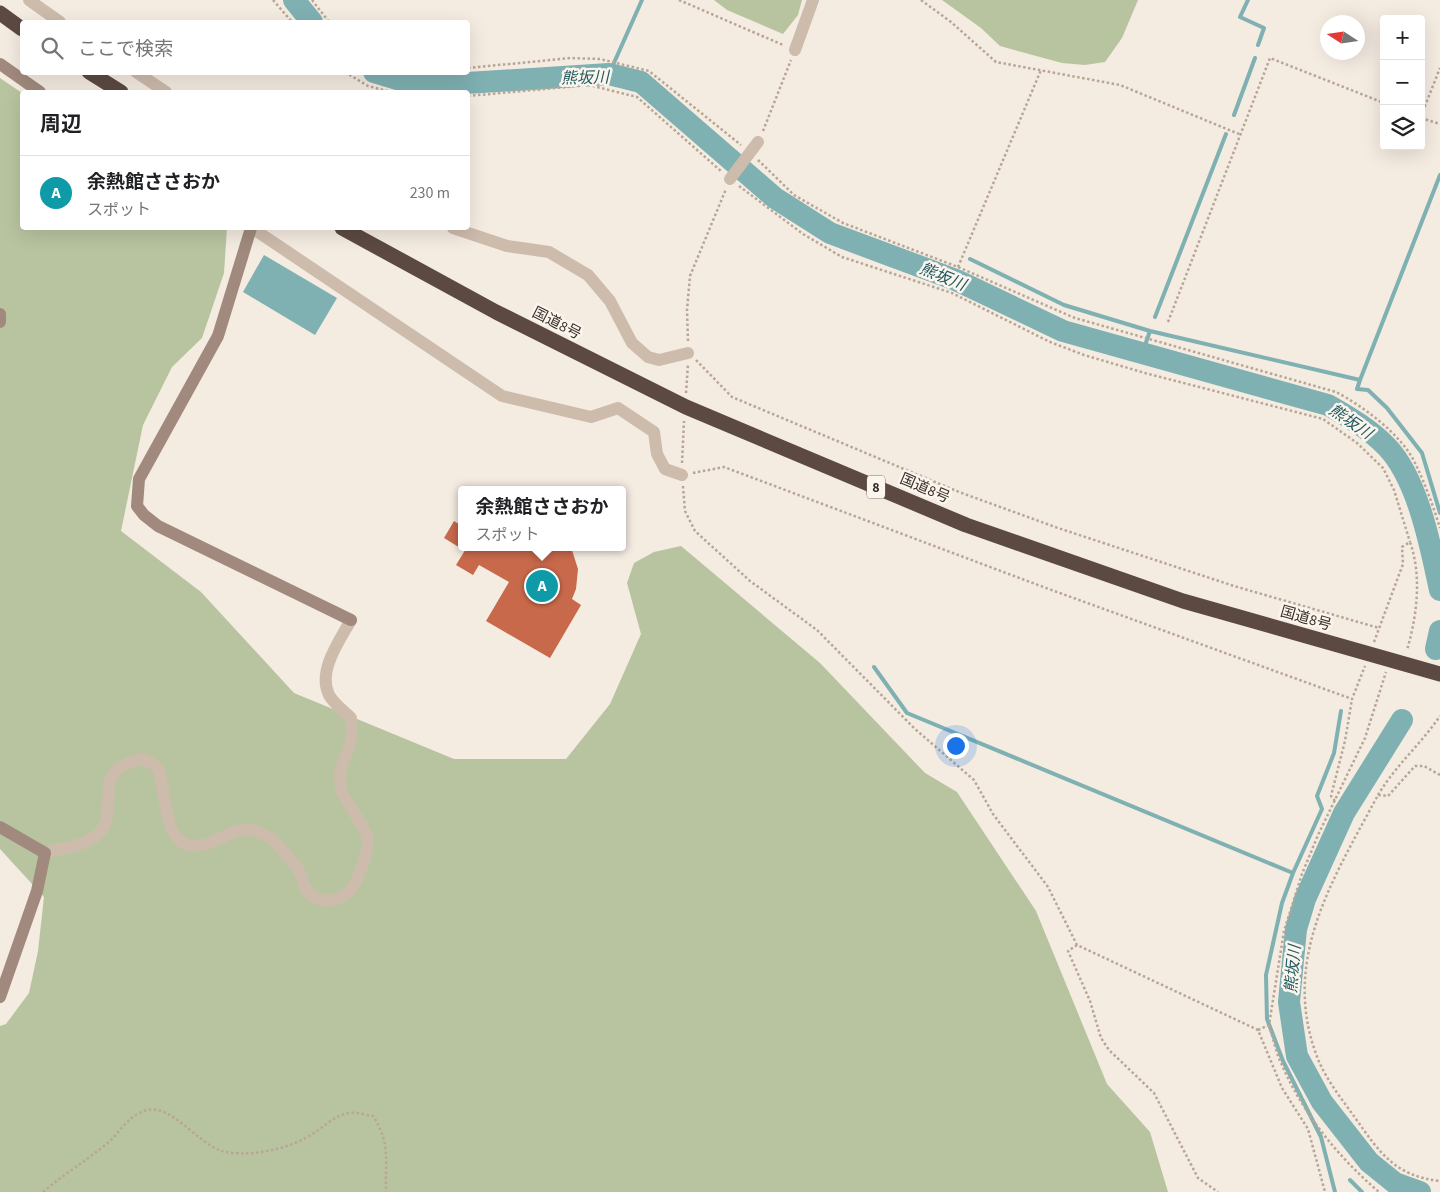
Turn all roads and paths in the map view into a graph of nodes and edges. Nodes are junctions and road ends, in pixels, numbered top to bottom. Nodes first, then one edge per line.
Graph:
1 (29, 0) edge
2 (273, 0) edge
3 (312, 0) edge
4 (679, 0) edge
5 (813, 0) edge
6 (921, 0) edge
7 (0, 13) edge
8 (57, 20) edge
9 (290, 20) edge
10 (327, 20) edge
11 (20, 27) edge
12 (795, 50) junction
13 (0, 64) edge
14 (470, 68) edge
15 (1440, 68) edge
16 (1041, 70) junction
17 (94, 75) edge
18 (140, 75) edge
19 (350, 75) edge
20 (37, 90) edge
21 (118, 90) edge
22 (163, 90) edge
23 (383, 90) edge
24 (470, 96) edge
25 (1380, 101) edge
26 (1425, 107) edge
27 (1425, 118) edge
28 (1440, 124) edge
29 (1239, 134) junction
30 (758, 142) joint
31 (751, 154) junction
32 (730, 179) junction
33 (251, 230) edge
34 (255, 230) edge
35 (346, 230) edge
36 (459, 230) edge
37 (958, 267) junction
38 (0, 314) edge
39 (0, 322) edge
40 (1168, 322) dead end
41 (688, 352) junction
42 (686, 407) junction
43 (682, 475) junction
44 (1440, 528) edge
45 (1410, 542) junction
46 (1396, 662) junction
47 (1364, 670) dead end
48 (1440, 674) edge
49 (1352, 699) junction
50 (1440, 716) edge
51 (1440, 775) edge
52 (1378, 795) junction
53 (1336, 801) junction
54 (0, 827) edge
55 (45, 853) junction
56 (1077, 944) junction
57 (0, 998) edge
58 (1269, 1025) junction
59 (1258, 1030) junction
60 (1440, 1181) edge
61 (43, 1192) edge
62 (386, 1192) edge
63 (1218, 1192) edge
64 (1325, 1192) edge
65 (1380, 1192) edge

1 - 8 street
2 - 9 path
3 - 10 path
4 - 12 path
5 - 12 street
6 - 16 path
7 - 11 highway
12 - 30 path
13 - 20 street
14 - 31 path
15 - 26 path
16 - 29 path
16 - 37 path
17 - 21 highway
18 - 22 street
19 - 23 path
24 - 32 path
25 - 29 path
27 - 28 path
29 - 40 path
30 - 31 street
31 - 32 street
31 - 37 path
32 - 41 path
32 - 45 path
33 - 55 street
34 - 43 street
35 - 42 highway, 国道8号 / 8
36 - 41 street
37 - 44 path
38 - 39 street
41 - 42 path
41 - 45 path
42 - 43 path
42 - 46 highway, 国道8号 / 8
43 - 49 path
43 - 56 path
45 - 46 path
46 - 48 highway, 国道8号 / 8
46 - 53 path
47 - 49 path
49 - 53 path
50 - 52 path
51 - 52 path
52 - 60 path
53 - 58 path
54 - 55 street
55 - 57 street
56 - 59 path
56 - 63 path
58 - 59 path
58 - 65 path
59 - 64 path
61 - 62 path

